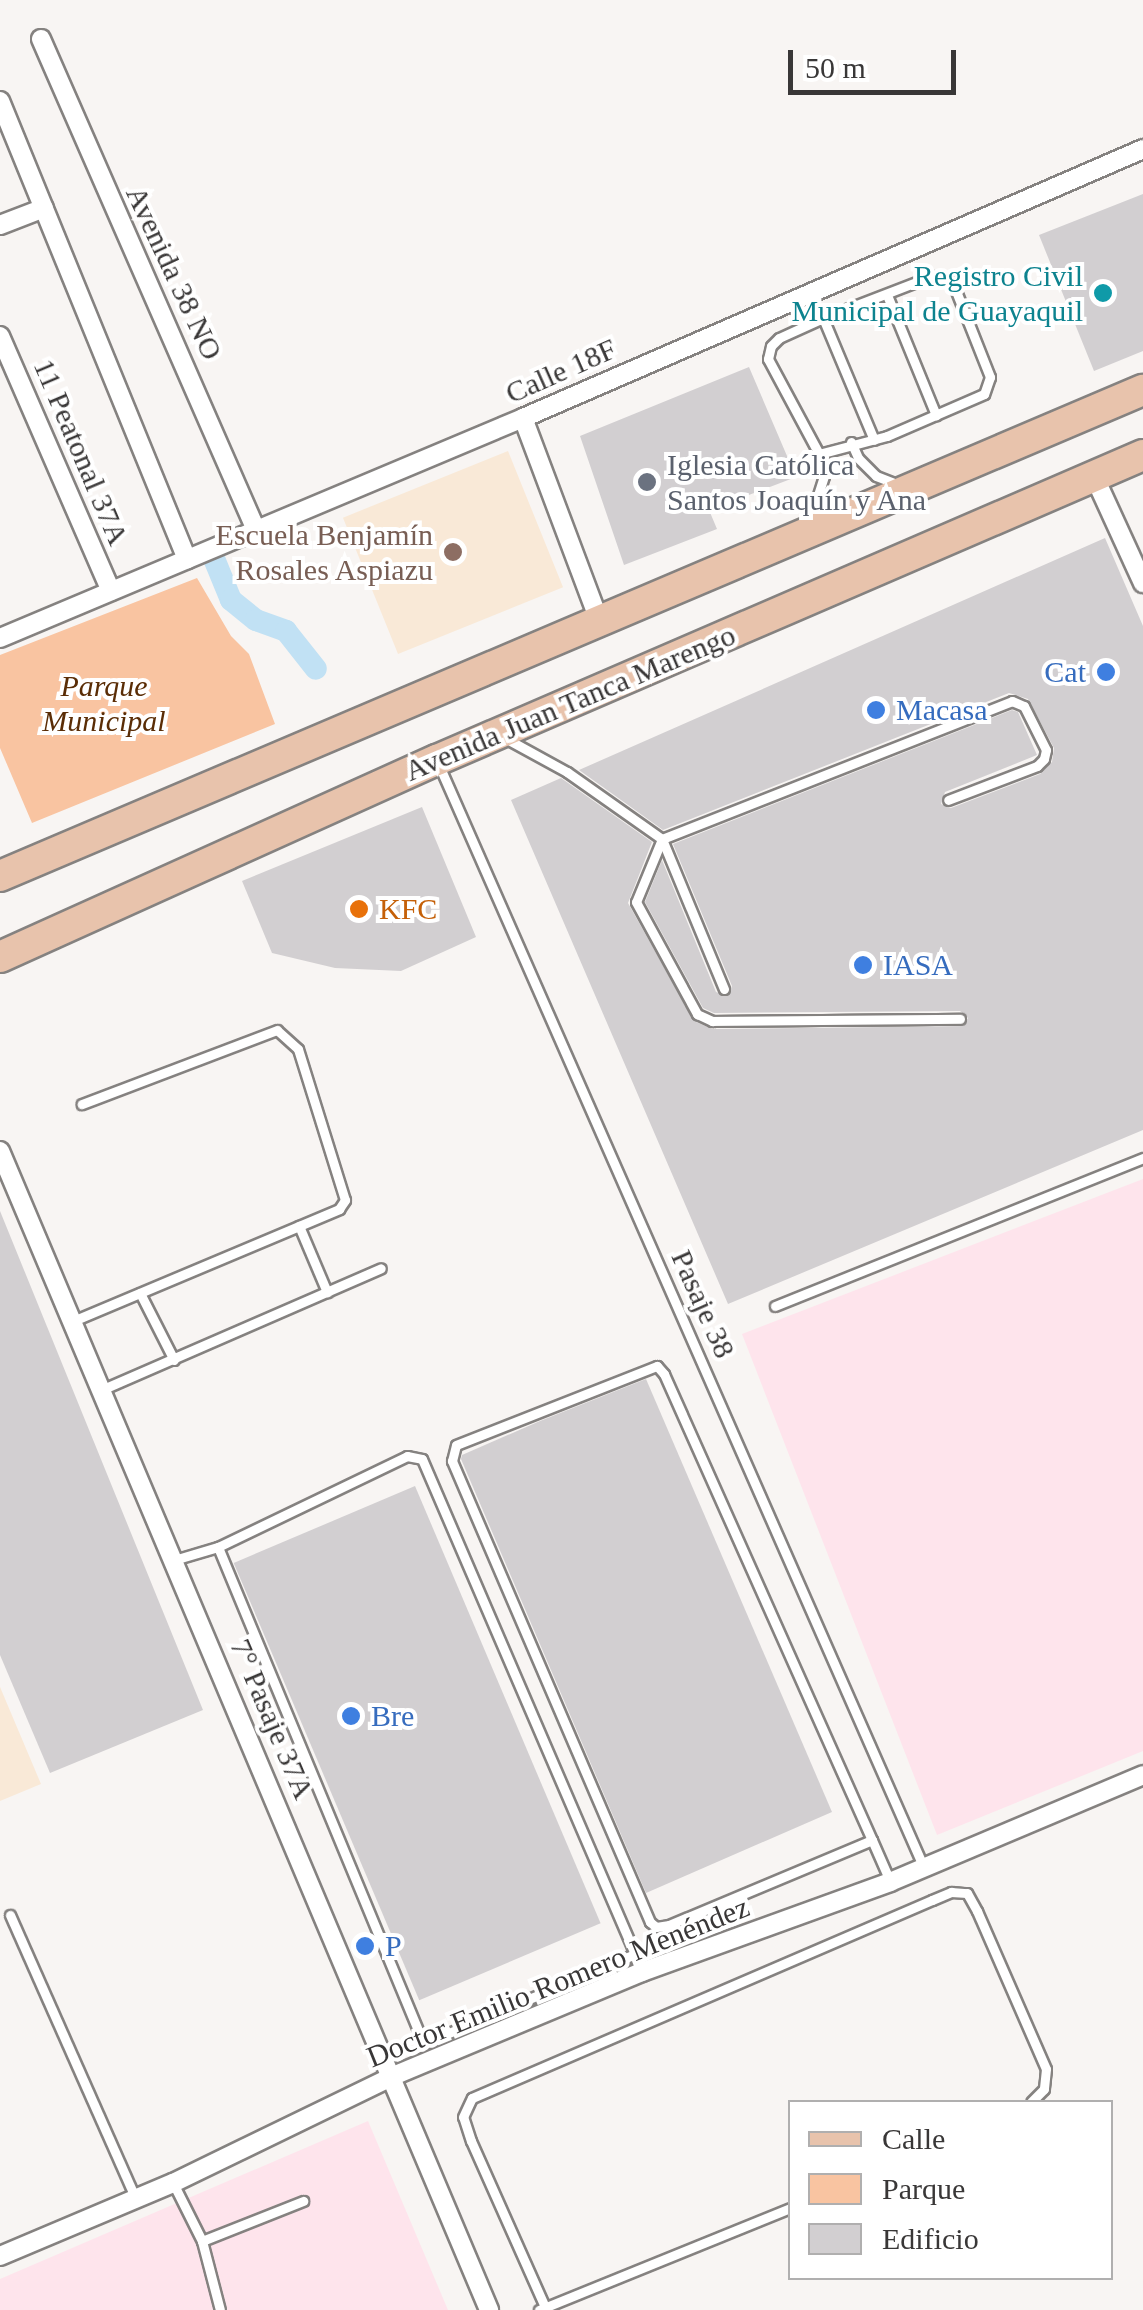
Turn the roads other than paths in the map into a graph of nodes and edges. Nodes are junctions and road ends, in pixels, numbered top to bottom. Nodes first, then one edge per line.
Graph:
1 (41, 38) dead end
2 (0, 102) edge
3 (1143, 149) edge
4 (44, 208) junction
5 (0, 225) edge
6 (888, 294) junction
7 (822, 318) junction
8 (0, 336) edge
9 (1143, 390) edge
10 (936, 415) junction
11 (523, 418) junction
12 (874, 440) junction
13 (852, 442) junction
14 (819, 454) junction
15 (1143, 455) edge
16 (1094, 476) junction
17 (908, 489) junction
18 (256, 530) junction
19 (805, 532) junction
20 (187, 559) junction
21 (1143, 584) edge
22 (111, 591) junction
23 (599, 620) junction
24 (0, 638) edge
25 (498, 734) junction
26 (437, 760) junction
27 (948, 800) dead end
28 (662, 839) junction
29 (0, 876) edge
30 (0, 958) edge
31 (724, 989) dead end
32 (960, 1019) dead end
33 (82, 1104) dead end
34 (0, 1151) edge
35 (1143, 1158) edge
36 (299, 1226) junction
37 (381, 1268) dead end
38 (327, 1292) junction
39 (140, 1293) junction
40 (774, 1306) dead end
41 (73, 1321) junction
42 (174, 1360) junction
43 (101, 1390) junction
44 (218, 1546) junction
45 (174, 1560) junction
46 (1143, 1775) edge
47 (872, 1840) junction
48 (924, 1868) junction
49 (890, 1882) junction
50 (10, 1916) dead end
51 (635, 1954) junction
52 (642, 1972) junction
53 (393, 2076) junction
54 (1034, 2100) edge
55 (173, 2183) junction
56 (135, 2197) junction
57 (303, 2201) dead end
58 (788, 2209) edge
59 (202, 2241) junction
60 (0, 2256) edge
61 (542, 2308) edge
62 (220, 2310) edge
63 (489, 2310) edge

1 - 18 street, Avenida 38 NO
2 - 4 street
3 - 11 street, Calle 18F
4 - 5 street
4 - 20 street
6 - 7 lane
6 - 10 lane
6 - 10 lane
7 - 12 lane
7 - 14 lane
8 - 22 street, 11 Peatonal 37A
9 - 17 main road
10 - 12 lane
11 - 18 street, Calle 18F
11 - 23 street
12 - 13 lane
13 - 14 lane
13 - 17 lane
14 - 19 lane
15 - 16 main road, Avenida Juan Tanca Marengo
16 - 21 street
16 - 25 main road, Avenida Juan Tanca Marengo
17 - 19 main road
18 - 20 street, Calle 18F
19 - 23 main road
20 - 22 street, Calle 18F
22 - 24 street, Calle 18F
23 - 29 main road
25 - 26 main road, Avenida Juan Tanca Marengo
25 - 28 lane
26 - 30 main road, Avenida Juan Tanca Marengo
26 - 48 lane, Pasaje 38
27 - 28 lane
28 - 31 lane
28 - 32 lane
33 - 36 lane
34 - 41 street, 7° Pasaje 37A
35 - 40 lane
36 - 38 lane
36 - 39 lane
37 - 38 lane
38 - 42 lane
39 - 41 lane
39 - 42 lane
41 - 43 street, 7° Pasaje 37A
42 - 43 lane
43 - 45 street, 7° Pasaje 37A
44 - 45 lane
44 - 51 lane
44 - 51 lane
45 - 53 street, 7° Pasaje 37A
46 - 48 street, Doctor Emilio Romero Menéndez
47 - 47 lane
47 - 49 lane
48 - 49 street, Doctor Emilio Romero Menéndez
49 - 52 street, Doctor Emilio Romero Menéndez
50 - 56 lane
51 - 52 lane
52 - 53 street, Doctor Emilio Romero Menéndez
53 - 55 street, Doctor Emilio Romero Menéndez
53 - 63 street, 7° Pasaje 37A
54 - 61 lane
55 - 56 street, Doctor Emilio Romero Menéndez
55 - 59 lane
56 - 60 street, Doctor Emilio Romero Menéndez
57 - 59 lane
58 - 61 lane
59 - 62 lane

